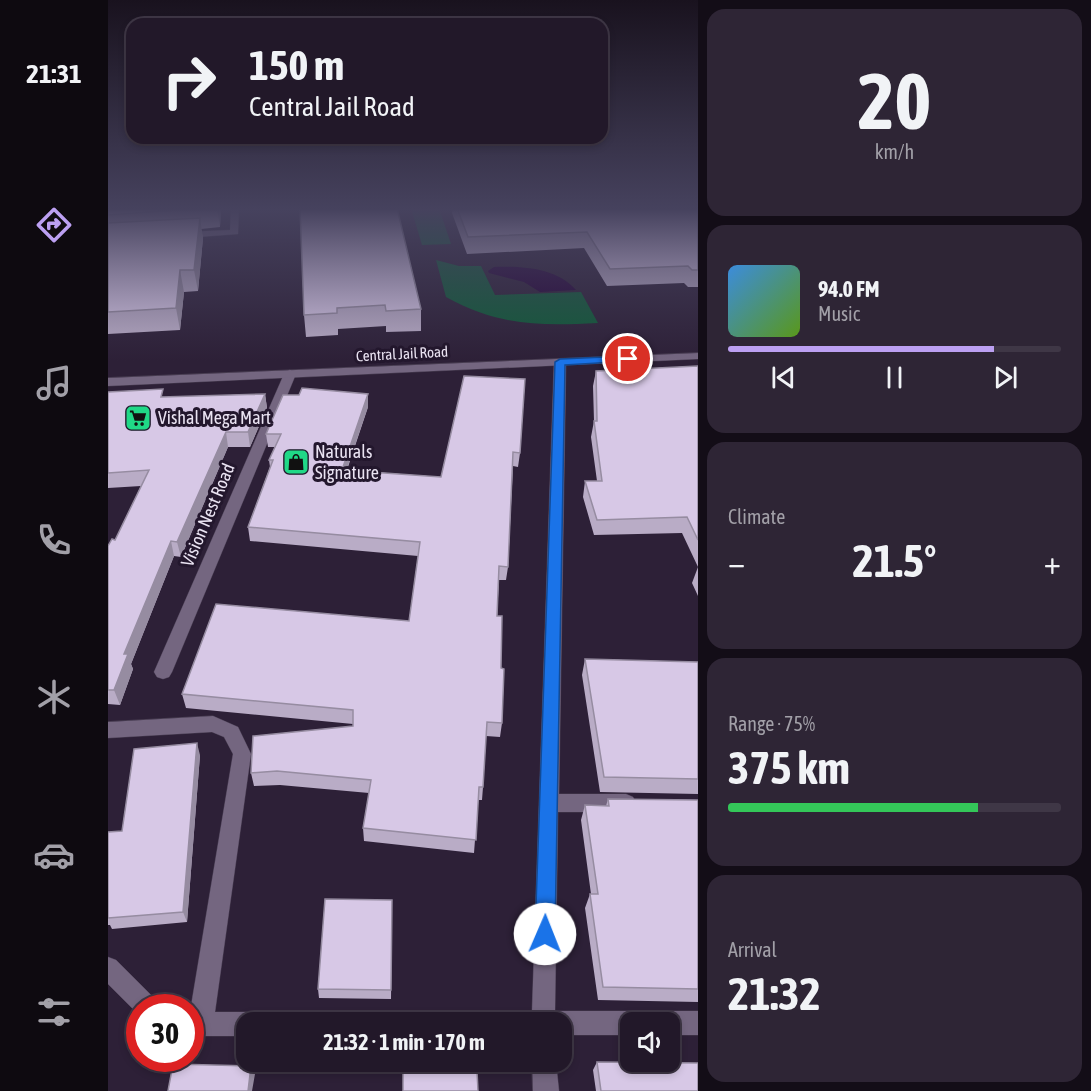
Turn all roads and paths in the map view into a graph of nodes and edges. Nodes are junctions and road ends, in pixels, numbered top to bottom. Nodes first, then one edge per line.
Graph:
1 (698, 356) edge
2 (560, 362) junction
3 (290, 374) junction
4 (108, 382) edge
5 (163, 672) dead end
6 (108, 730) edge
7 (548, 803) junction
8 (640, 804) edge
9 (108, 968) edge
10 (134, 994) edge
11 (201, 994) edge
12 (543, 1012) edge
13 (572, 1022) edge
14 (698, 1023) edge
15 (204, 1024) edge
16 (236, 1024) edge
17 (545, 1072) edge
18 (546, 1091) edge

1 - 2 street, Central Jail Road
2 - 3 street, Central Jail Road
2 - 7 street
3 - 4 street, Central Jail Road
3 - 5 street, Vision Nest Road
6 - 11 street
7 - 8 street
7 - 12 street
9 - 10 street
13 - 14 street
15 - 16 street
17 - 18 street

